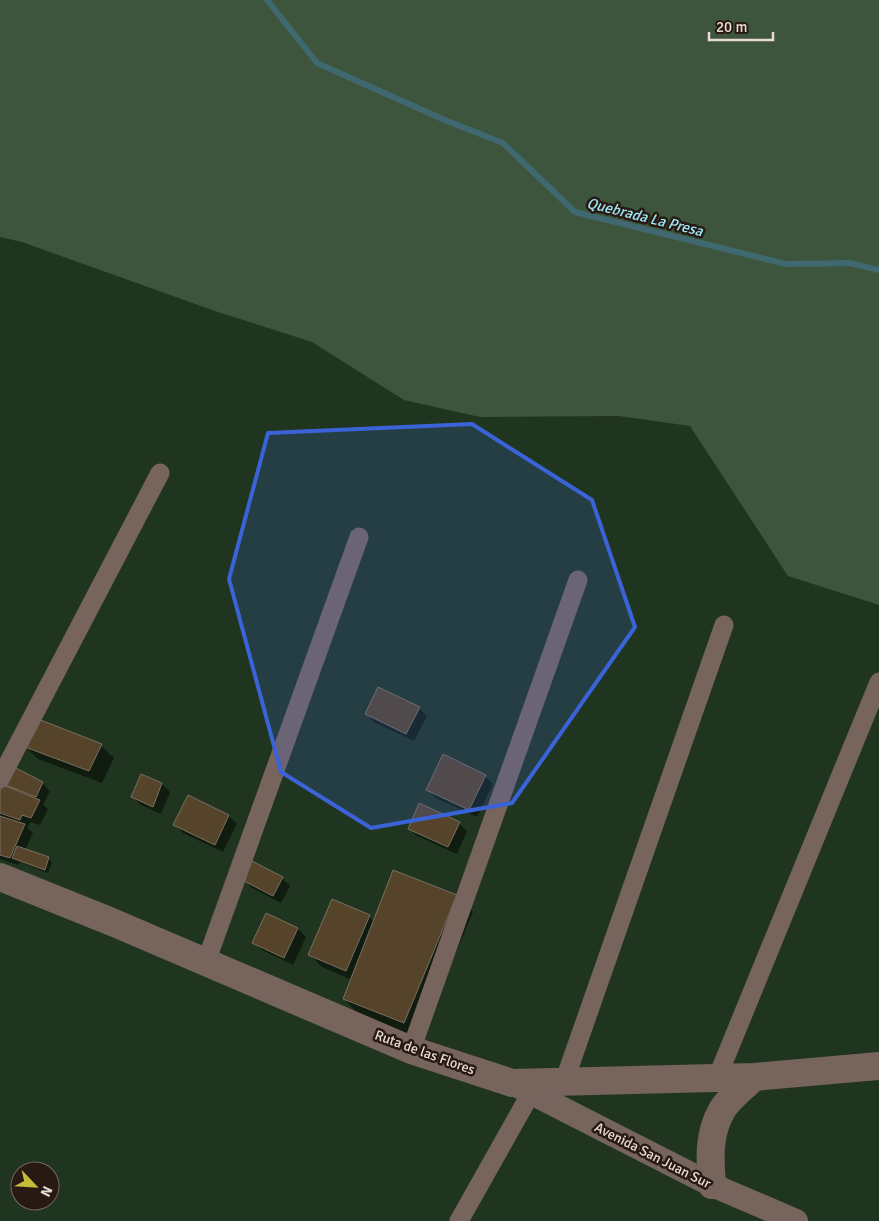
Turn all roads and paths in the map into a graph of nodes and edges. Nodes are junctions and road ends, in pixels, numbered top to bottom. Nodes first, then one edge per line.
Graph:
1 (160, 472) dead end
2 (359, 537) dead end
3 (578, 580) dead end
4 (724, 625) dead end
5 (879, 682) edge
6 (0, 779) edge
7 (0, 877) edge
8 (206, 962) junction
9 (411, 1050) junction
10 (879, 1066) edge
11 (754, 1077) junction
12 (717, 1078) junction
13 (564, 1082) junction
14 (522, 1088) junction
15 (712, 1185) junction
16 (459, 1221) edge
17 (796, 1221) edge

1 - 6 street
2 - 8 street
3 - 9 street
4 - 13 street
5 - 12 street
7 - 8 main road, Ruta de las Flores
8 - 9 main road, Ruta de las Flores
9 - 14 main road, Ruta de las Flores
10 - 11 main road, Ruta de las Flores
11 - 12 main road, Ruta de las Flores
11 - 15 main road
12 - 13 main road, Ruta de las Flores
13 - 14 main road, Ruta de las Flores
14 - 15 street, Avenida San Juan Sur
14 - 16 street
15 - 17 street, Avenida San Juan Sur

